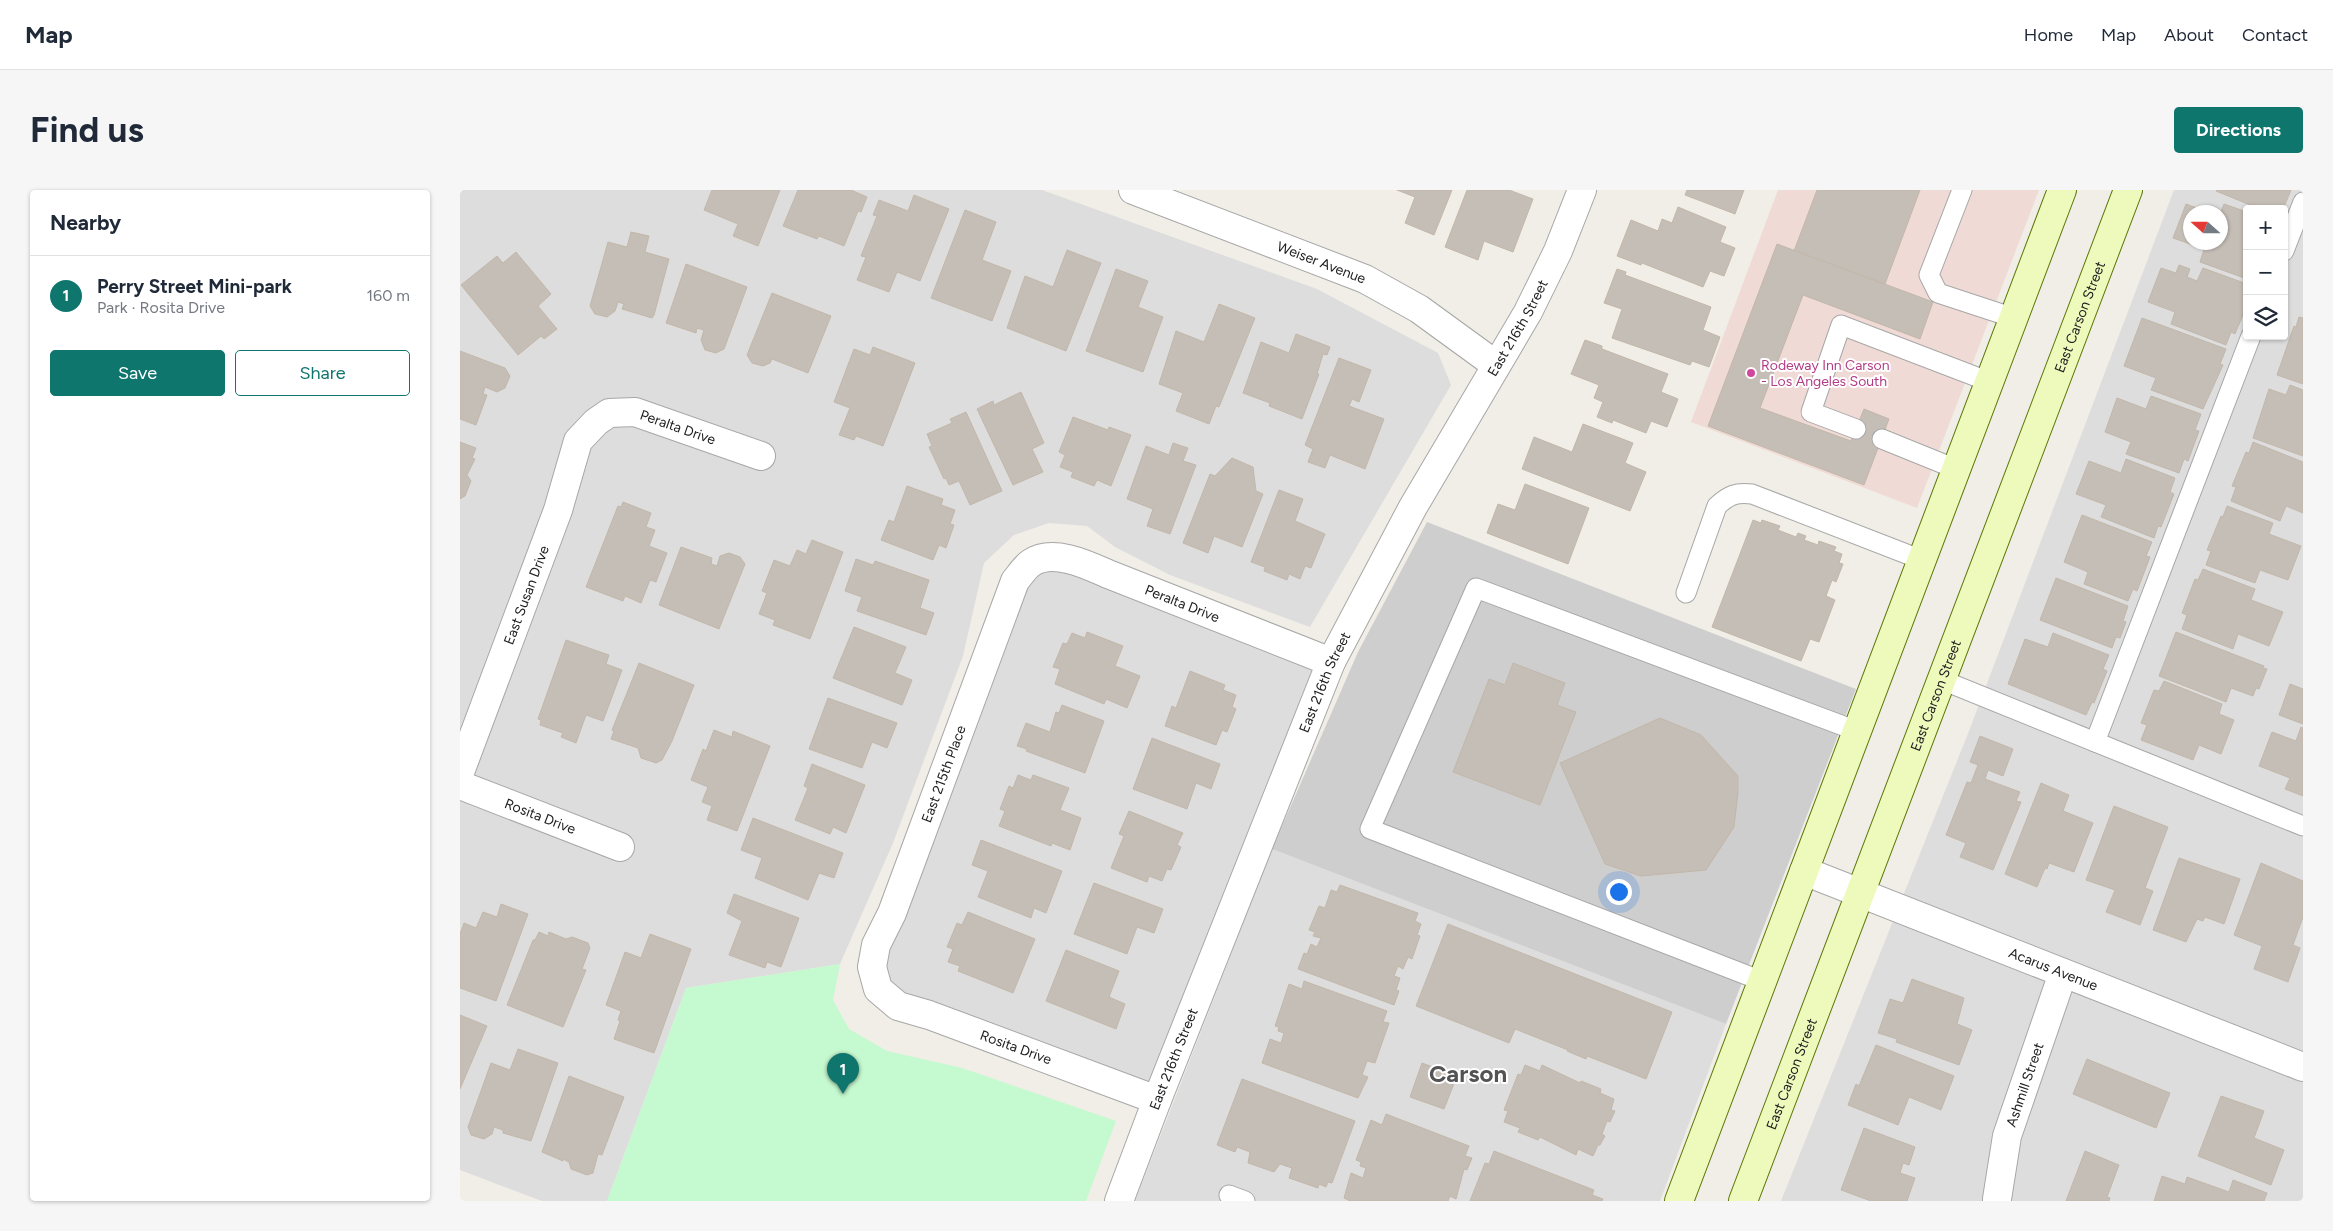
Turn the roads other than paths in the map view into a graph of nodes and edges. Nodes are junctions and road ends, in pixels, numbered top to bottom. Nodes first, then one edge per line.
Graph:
1 (1133, 190) edge
2 (1582, 190) edge
3 (1962, 190) edge
4 (2062, 190) edge
5 (2128, 190) edge
6 (1177, 198) edge
7 (2303, 202) edge
8 (2284, 250) edge
9 (2014, 318) junction
10 (2249, 340) edge
11 (1496, 365) junction
12 (1990, 382) junction
13 (596, 422) joint
14 (1856, 429) dead end
15 (1882, 439) dead end
16 (761, 456) dead end
17 (1956, 469) junction
18 (1922, 560) junction
19 (1032, 562) joint
20 (1686, 594) dead end
21 (1332, 662) junction
22 (1942, 680) junction
23 (1857, 731) junction
24 (2095, 742) junction
25 (460, 772) edge
26 (460, 785) edge
27 (2303, 826) edge
28 (620, 847) dead end
29 (1804, 871) junction
30 (1860, 893) junction
31 (2063, 973) junction
32 (1762, 981) junction
33 (878, 989) joint
34 (2303, 1068) edge
35 (1157, 1100) junction
36 (1996, 1200) edge
37 (1119, 1201) edge
38 (1679, 1201) edge
39 (1743, 1201) edge

1 - 6 street, Weiser Avenue
2 - 11 street, East 216th Street
3 - 9 lane
4 - 9 main road
5 - 22 main road, East Carson Street
6 - 11 street, Weiser Avenue
7 - 8 lane
9 - 12 main road
10 - 24 lane
11 - 21 street, East 216th Street
12 - 14 lane
12 - 17 main road
13 - 16 street, Peralta Drive
13 - 25 street, East Susan Drive
15 - 17 lane
17 - 18 main road
18 - 20 lane
18 - 23 main road
19 - 21 street, Peralta Drive
19 - 33 street, East 215th Place
21 - 35 street, East 216th Street
22 - 24 lane
22 - 30 main road, East Carson Street
23 - 29 main road
23 - 32 lane
24 - 27 lane
26 - 28 street, Rosita Drive
29 - 30 street, Acarus Avenue
29 - 32 main road
30 - 31 street, Acarus Avenue
30 - 39 main road, East Carson Street
31 - 34 street, Acarus Avenue
31 - 36 street, Ashmill Street
32 - 38 main road
33 - 35 street, Rosita Drive
35 - 37 street, East 216th Street

